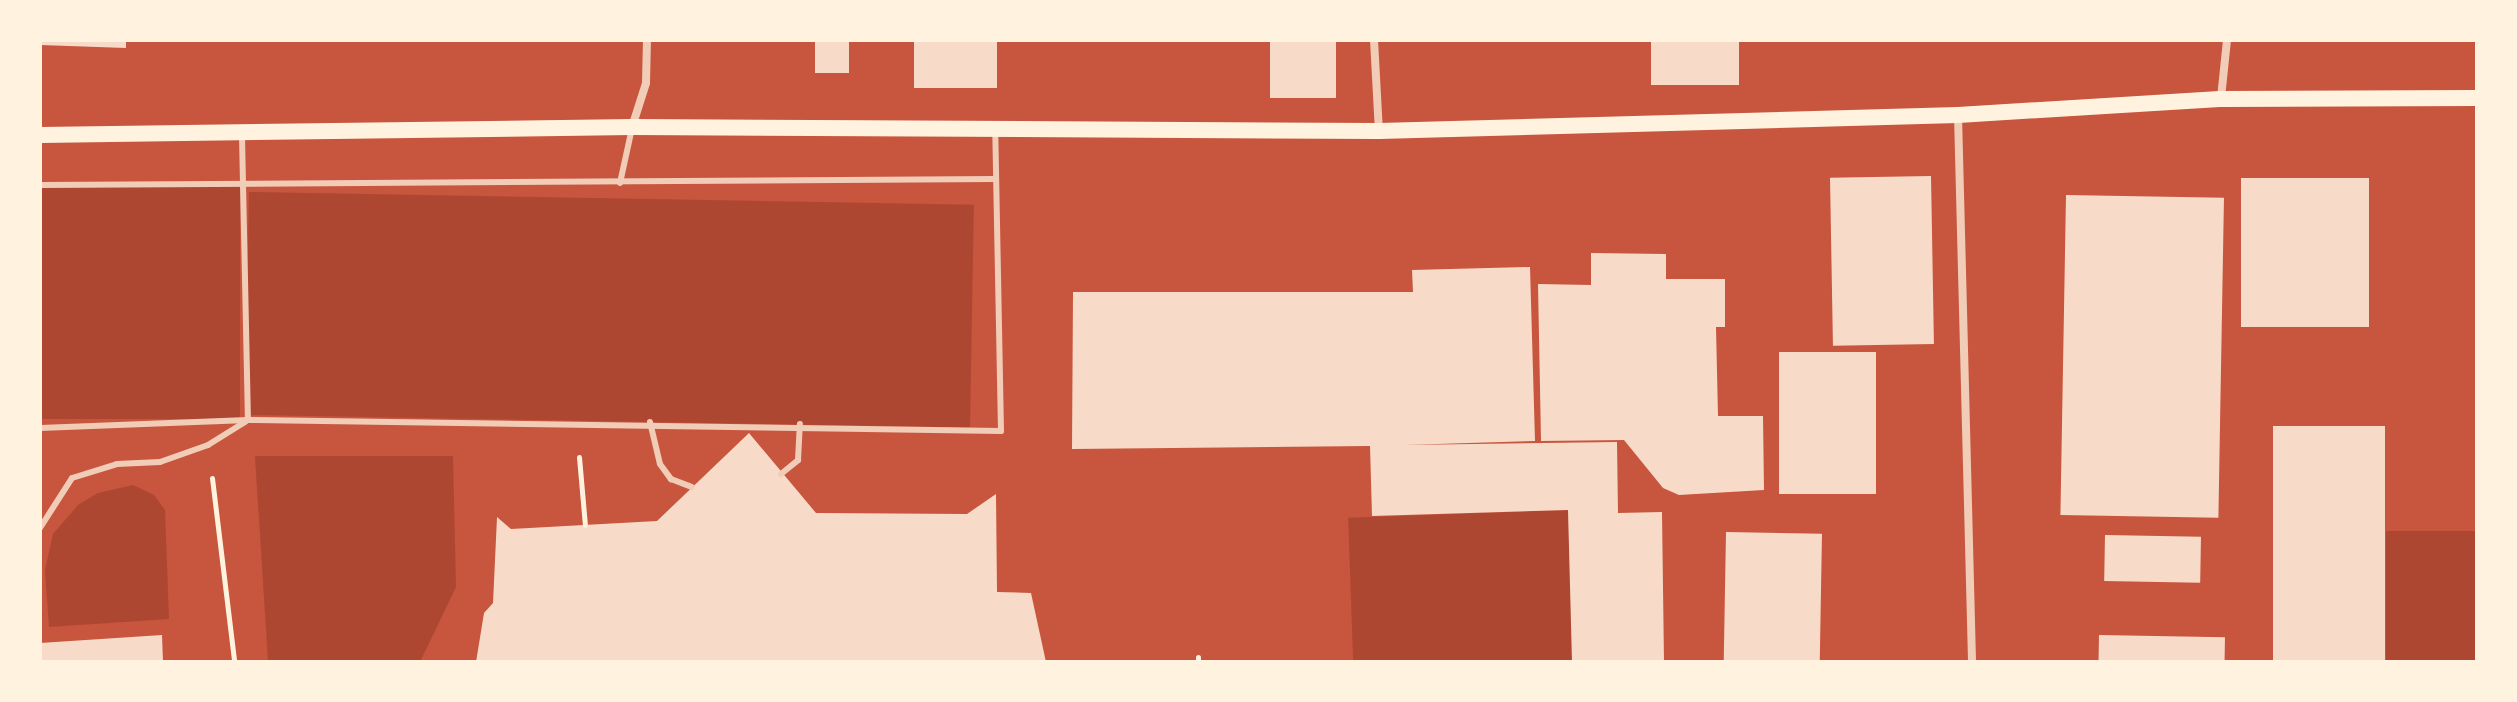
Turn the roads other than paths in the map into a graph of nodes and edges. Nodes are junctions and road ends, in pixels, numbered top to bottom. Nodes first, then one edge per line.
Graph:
1 (647, 40) edge
2 (1374, 40) edge
3 (2227, 40) edge
4 (2477, 98) edge
5 (2220, 99) junction
6 (1958, 115) junction
7 (632, 127) junction
8 (994, 129) junction
9 (1379, 131) junction
10 (242, 134) junction
11 (40, 135) edge
12 (996, 179) junction
13 (620, 183) junction
14 (40, 185) edge
15 (243, 186) junction
16 (248, 420) junction
17 (650, 422) junction
18 (800, 424) junction
19 (40, 428) edge
20 (781, 474) dead end
21 (692, 487) dead end
22 (40, 528) edge
23 (1972, 662) edge

1 - 7 street
2 - 9 street
3 - 5 street
4 - 5 main road
5 - 6 main road
6 - 9 main road
6 - 23 street
7 - 8 main road
7 - 10 main road
7 - 13 lane
8 - 9 main road
8 - 12 lane
10 - 11 main road
10 - 15 lane
12 - 13 lane
12 - 18 lane
13 - 15 lane
14 - 15 lane
15 - 16 lane
16 - 17 lane
16 - 19 lane
16 - 22 lane
17 - 18 lane
17 - 21 lane
18 - 20 lane

